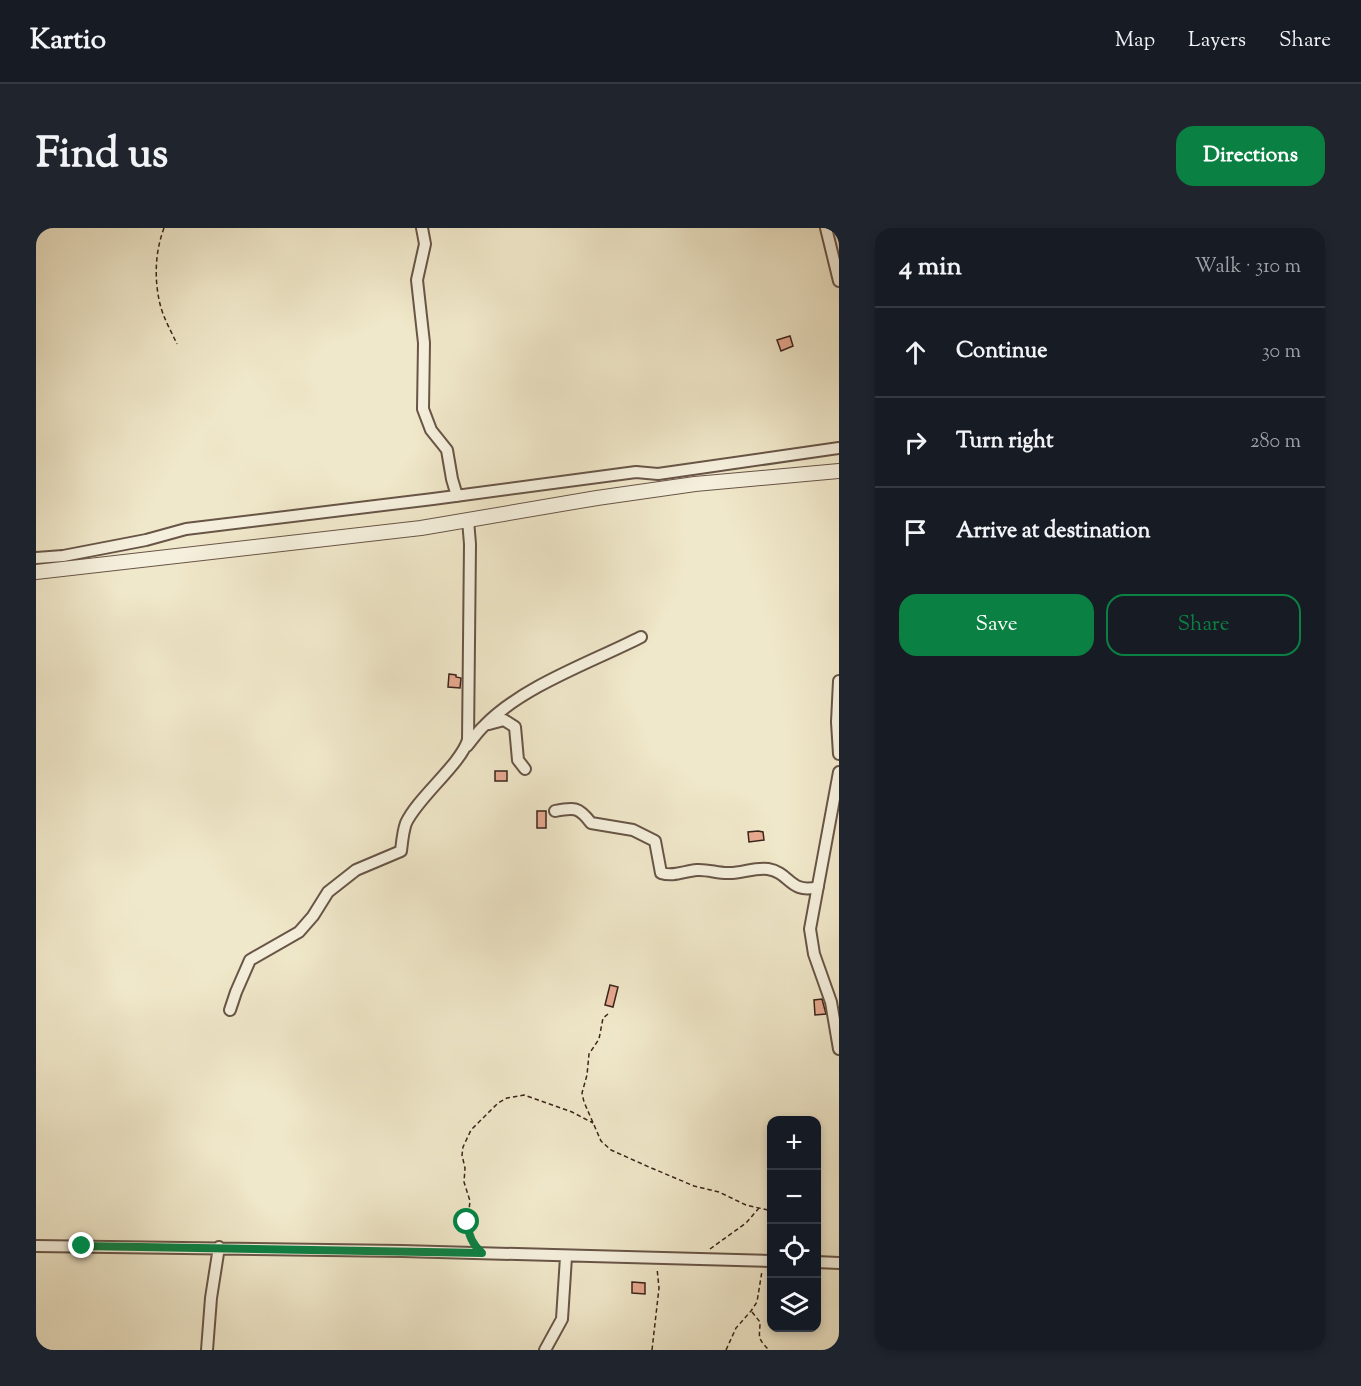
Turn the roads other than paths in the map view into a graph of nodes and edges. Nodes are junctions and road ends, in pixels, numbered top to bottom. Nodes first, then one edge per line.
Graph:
1 (422, 228) edge
2 (826, 228) edge
3 (839, 281) edge
4 (839, 448) edge
5 (839, 471) edge
6 (458, 496) junction
7 (468, 520) junction
8 (36, 558) edge
9 (36, 572) edge
10 (641, 637) dead end
11 (839, 681) edge
12 (468, 720) junction
13 (484, 725) junction
14 (465, 749) junction
15 (839, 754) edge
16 (525, 769) dead end
17 (839, 772) edge
18 (555, 811) dead end
19 (818, 887) junction
20 (230, 1010) dead end
21 (839, 1049) edge
22 (36, 1246) edge
23 (219, 1248) junction
24 (566, 1257) junction
25 (767, 1261) edge
26 (821, 1262) edge
27 (839, 1263) edge
28 (207, 1350) edge
29 (545, 1350) edge

1 - 6 street
2 - 3 street
4 - 6 street
5 - 7 street
6 - 8 street
7 - 9 street
7 - 12 street
10 - 13 street
11 - 15 street
12 - 13 street
12 - 14 street
13 - 14 street
13 - 16 street
14 - 20 street
17 - 19 street
18 - 19 street
19 - 21 street
22 - 23 street
23 - 24 street
23 - 28 street
24 - 25 street
24 - 29 street
26 - 27 street

